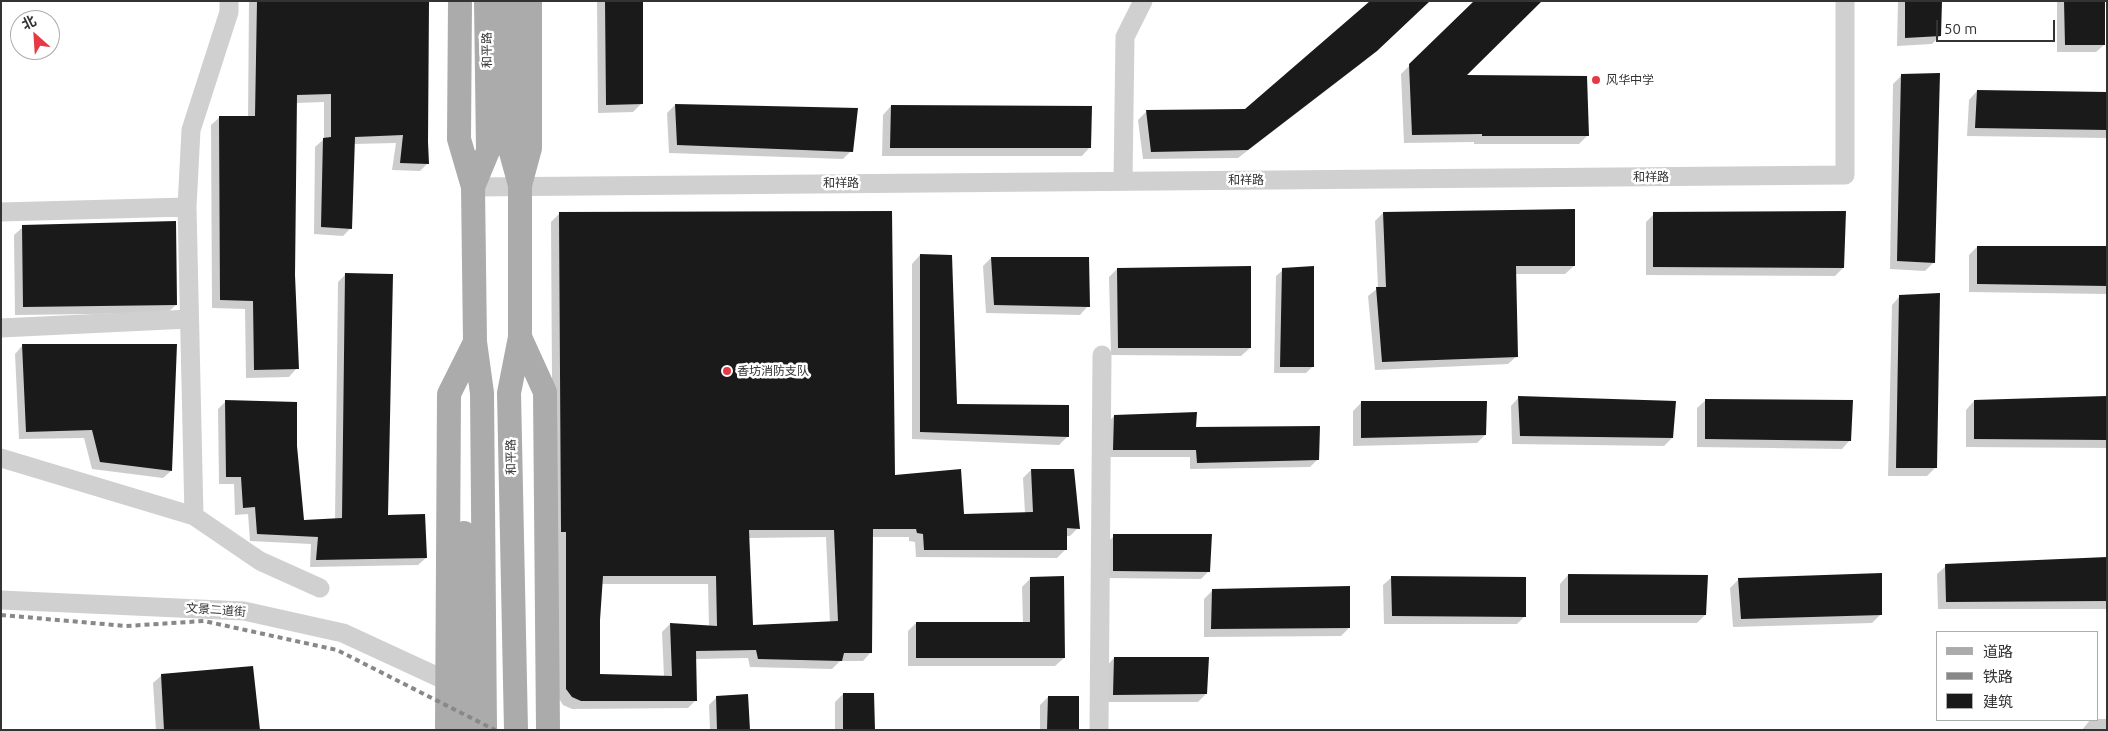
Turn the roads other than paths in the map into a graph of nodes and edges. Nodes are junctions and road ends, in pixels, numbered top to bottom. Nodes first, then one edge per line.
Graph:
1 (229, 1) edge
2 (460, 1) edge
3 (486, 1) edge
4 (510, 1) edge
5 (530, 1) edge
6 (1144, 1) edge
7 (1845, 1) edge
8 (1123, 181) junction
9 (520, 185) junction
10 (473, 187) junction
11 (187, 207) junction
12 (1, 212) edge
13 (189, 319) junction
14 (1, 328) edge
15 (520, 337) junction
16 (475, 342) junction
17 (1102, 354) dead end
18 (1, 458) edge
19 (194, 516) junction
20 (320, 588) dead end
21 (1, 600) edge
22 (447, 681) junction
23 (447, 730) edge
24 (466, 730) edge
25 (485, 730) edge
26 (516, 730) edge
27 (530, 730) edge
28 (548, 730) edge
29 (1099, 730) edge

1 - 11 street
2 - 10 main road, 和平路
3 - 10 main road, 和平路
4 - 9 main road, 和平路
5 - 9 main road, 和平路
6 - 8 street
7 - 8 street, 和祥路
8 - 9 street, 和祥路
9 - 10 street, 和祥路
9 - 15 main road, 和平路
10 - 16 main road, 和平路
11 - 12 street
11 - 13 street
13 - 14 street
13 - 19 street
15 - 26 main road, 和平路
15 - 27 main road
15 - 28 main road
16 - 22 main road
16 - 24 main road
16 - 25 main road, 和平路
17 - 29 street
18 - 19 street
19 - 20 street
21 - 22 street, 文景二道街
22 - 23 main road

